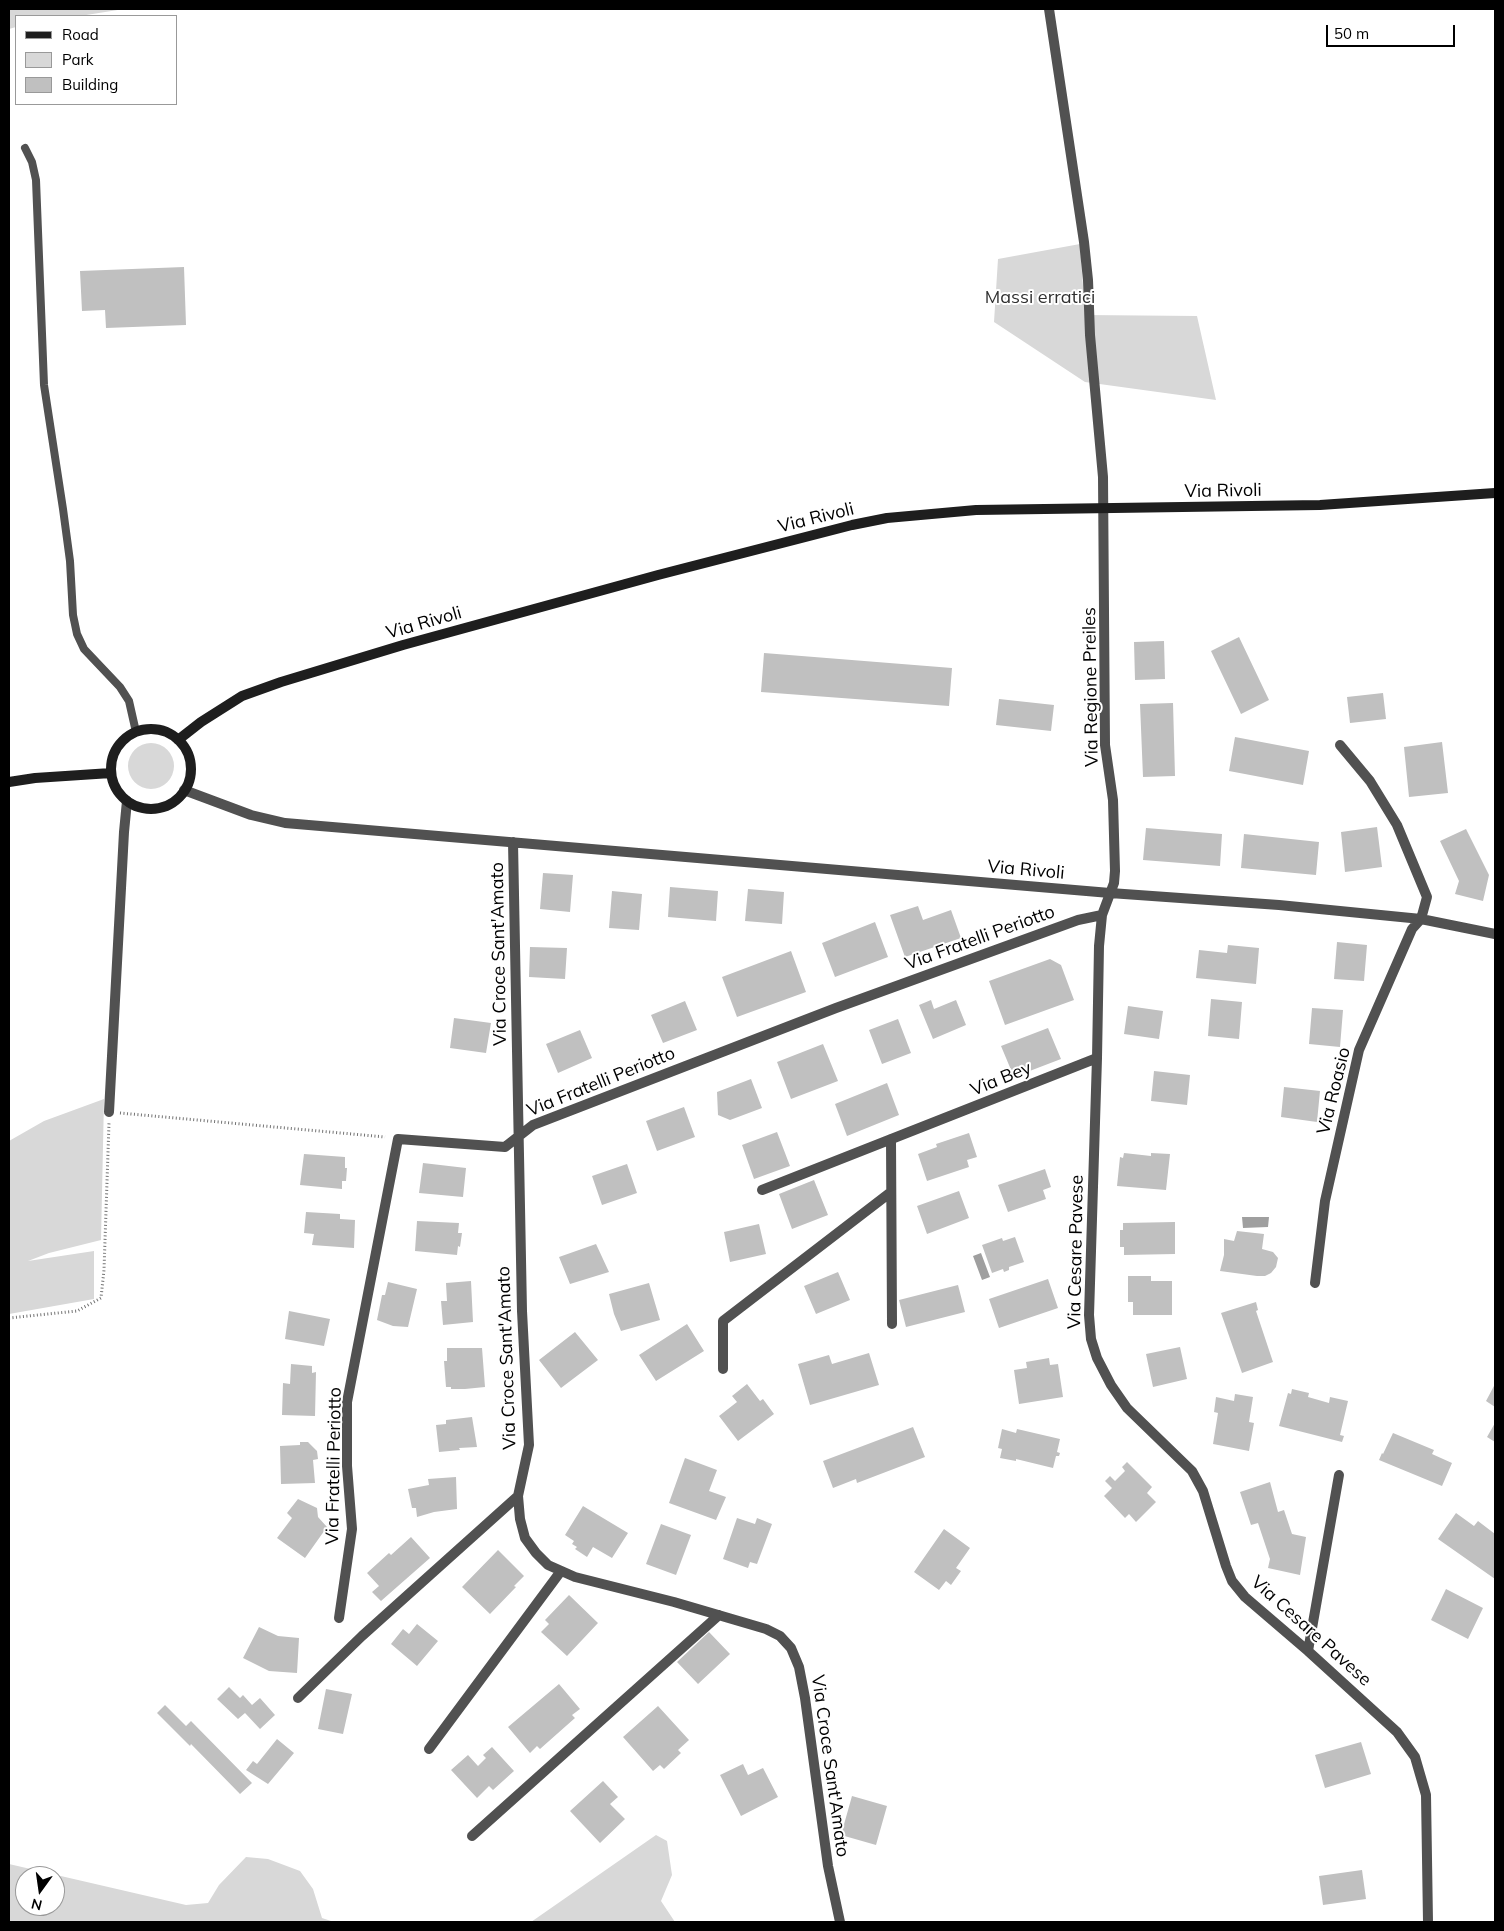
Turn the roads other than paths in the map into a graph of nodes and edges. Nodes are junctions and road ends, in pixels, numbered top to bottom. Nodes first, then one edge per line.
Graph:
1 (1049, 9) edge
2 (25, 148) dead end
3 (1495, 493) edge
4 (1104, 509) junction
5 (136, 732) junction
6 (178, 740) junction
7 (1340, 745) dead end
8 (111, 773) junction
9 (9, 782) edge
10 (184, 790) junction
11 (128, 801) junction
12 (513, 842) junction
13 (1110, 893) junction
14 (1102, 915) junction
15 (1421, 919) junction
16 (1495, 934) edge
17 (1097, 1058) junction
18 (109, 1112) dead end
19 (518, 1135) junction
20 (891, 1139) junction
21 (762, 1190) dead end
22 (892, 1192) junction
23 (1315, 1283) dead end
24 (892, 1324) dead end
25 (723, 1369) dead end
26 (1339, 1474) dead end
27 (518, 1496) junction
28 (561, 1571) junction
29 (719, 1615) junction
30 (339, 1618) dead end
31 (1308, 1650) junction
32 (298, 1698) dead end
33 (429, 1749) dead end
34 (472, 1836) dead end
35 (840, 1922) edge
36 (1428, 1922) edge

1 - 4 street, Via Regione Preiles
2 - 5 lane
3 - 4 street, Via Rivoli
4 - 6 street, Via Rivoli
4 - 13 street, Via Regione Preiles
5 - 6 street
5 - 8 street
6 - 10 street
7 - 15 street
8 - 9 street
8 - 11 street
10 - 11 street
10 - 12 street, Via Rivoli
11 - 18 street
12 - 13 street, Via Rivoli
12 - 19 street, Via Croce Sant'Amato
13 - 14 street
13 - 15 street, Via Rivoli
14 - 17 street
14 - 19 street, Via Fratelli Periotto
15 - 16 street, Via Rivoli
15 - 23 street, Via Roasio
17 - 20 street, Via Bey
17 - 31 street, Via Cesare Pavese
19 - 27 street, Via Croce Sant'Amato
19 - 30 street, Via Fratelli Periotto
20 - 21 street, Via Bey
20 - 22 street
22 - 24 street
22 - 25 street
26 - 31 street
27 - 28 street, Via Croce Sant'Amato
27 - 32 street
28 - 29 street, Via Croce Sant'Amato
28 - 33 street
29 - 34 street
29 - 35 street, Via Croce Sant'Amato
31 - 36 street, Via Cesare Pavese

